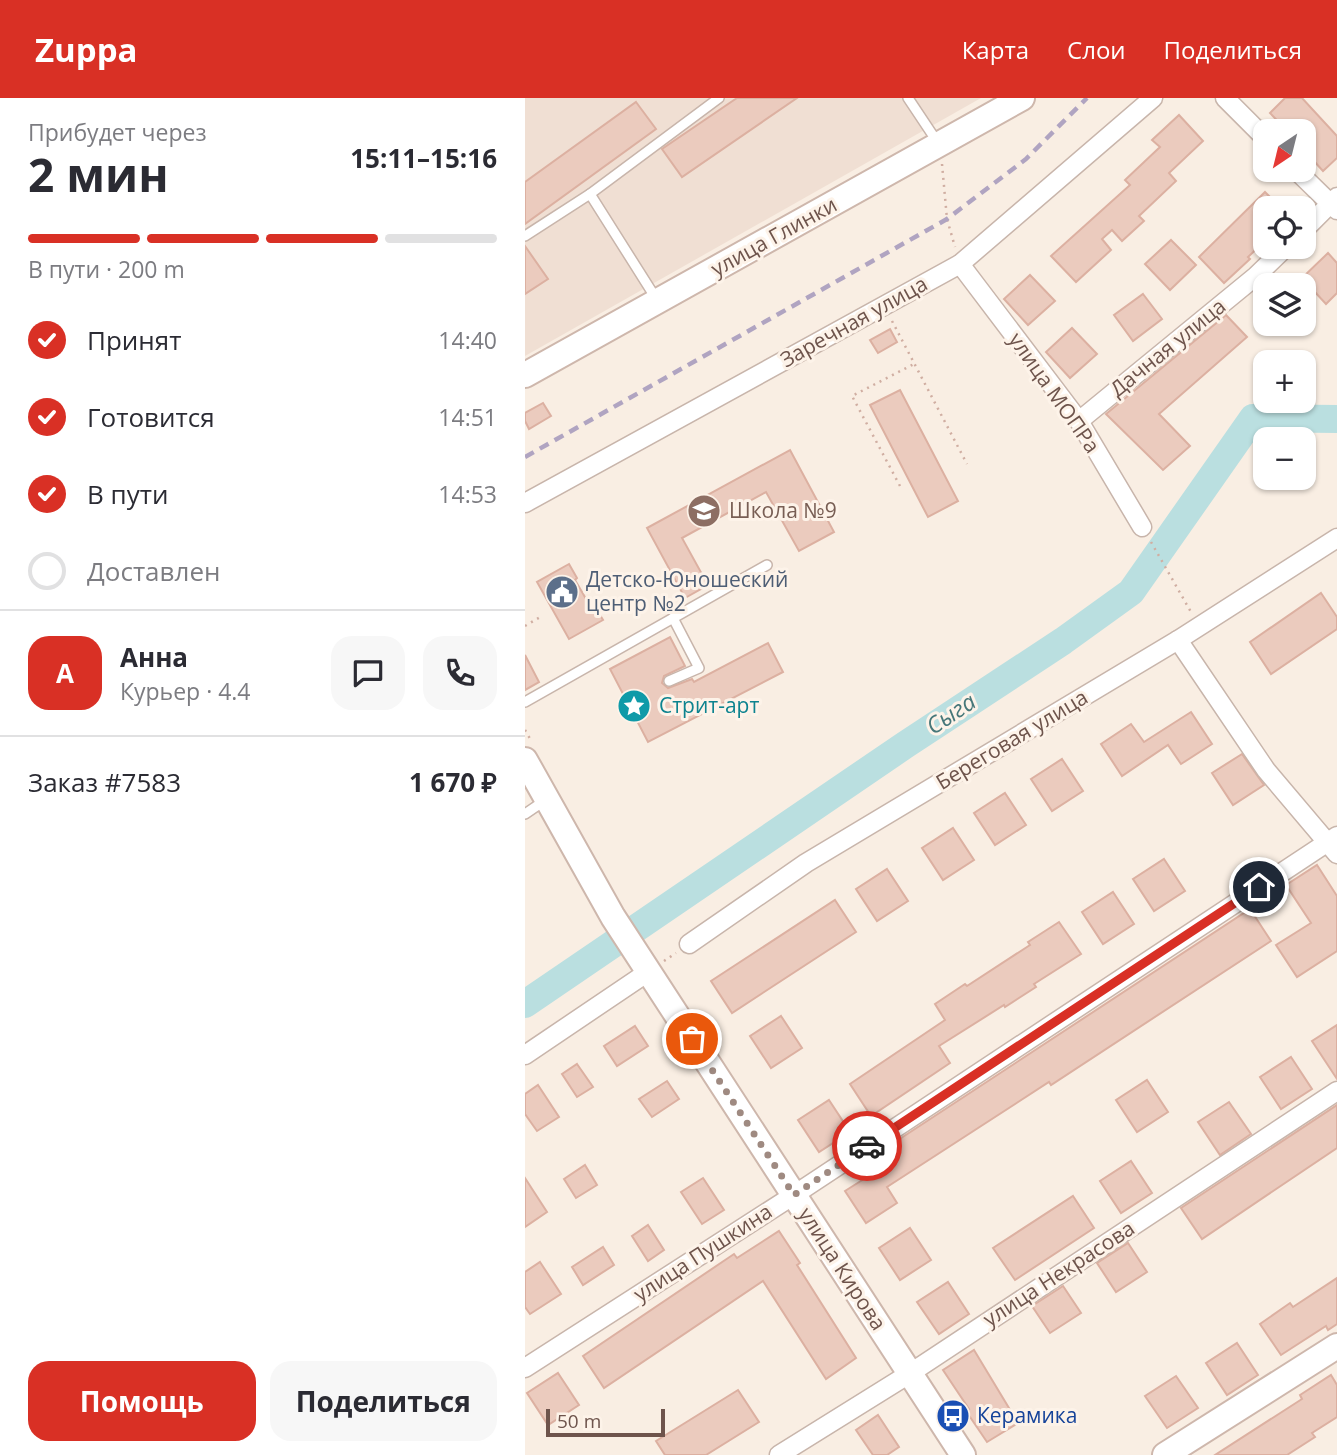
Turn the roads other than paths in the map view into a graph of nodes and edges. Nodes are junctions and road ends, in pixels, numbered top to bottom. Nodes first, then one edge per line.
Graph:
1 (719, 98) edge
2 (908, 98) edge
3 (1022, 98) edge
4 (1153, 98) edge
5 (1225, 98) edge
6 (1253, 126) edge
7 (940, 146) junction
8 (1310, 182) edge
9 (590, 194) junction
10 (1335, 204) edge
11 (1316, 220) edge
12 (525, 236) edge
13 (1274, 259) edge
14 (960, 264) junction
15 (658, 301) junction
16 (525, 375) edge
17 (1079, 421) junction
18 (525, 503) edge
19 (1146, 534) road end
20 (1337, 538) edge
21 (767, 565) dead end
22 (673, 618) junction
23 (1178, 640) junction
24 (669, 681) dead end
25 (525, 702) edge
26 (525, 760) edge
27 (547, 799) junction
28 (525, 814) edge
29 (1334, 844) edge
30 (689, 944) dead end
31 (648, 972) junction
32 (525, 1055) edge
33 (1337, 1091) edge
34 (794, 1195) junction
35 (1337, 1346) edge
36 (525, 1368) edge
37 (909, 1374) junction
38 (779, 1455) edge
39 (963, 1455) edge
40 (1165, 1455) edge

1 - 9 lane
2 - 7 lane
3 - 7 main road, улица Глинки
4 - 14 street, Заречная улица
5 - 6 street
7 - 15 main road, улица Глинки
8 - 10 street
9 - 12 lane
9 - 15 lane
10 - 11 street
13 - 17 street, Дачная улица
14 - 17 street, улица МОПРа
14 - 18 street, Заречная улица
15 - 16 main road, улица Глинки
17 - 19 street, улица МОПРа
20 - 23 street, Береговая улица
21 - 22 lane
22 - 24 lane
22 - 25 lane
23 - 29 street
23 - 30 street, Береговая улица
26 - 27 main road, улица Кирова
27 - 28 lane
27 - 31 main road, улица Кирова
29 - 34 street, улица Пушкина
31 - 32 street
31 - 34 main road, улица Кирова
33 - 37 street, улица Некрасова
34 - 36 street, улица Пушкина
34 - 37 main road, улица Кирова
35 - 40 main road
37 - 38 street, улица Некрасова
37 - 39 main road, улица Кирова

